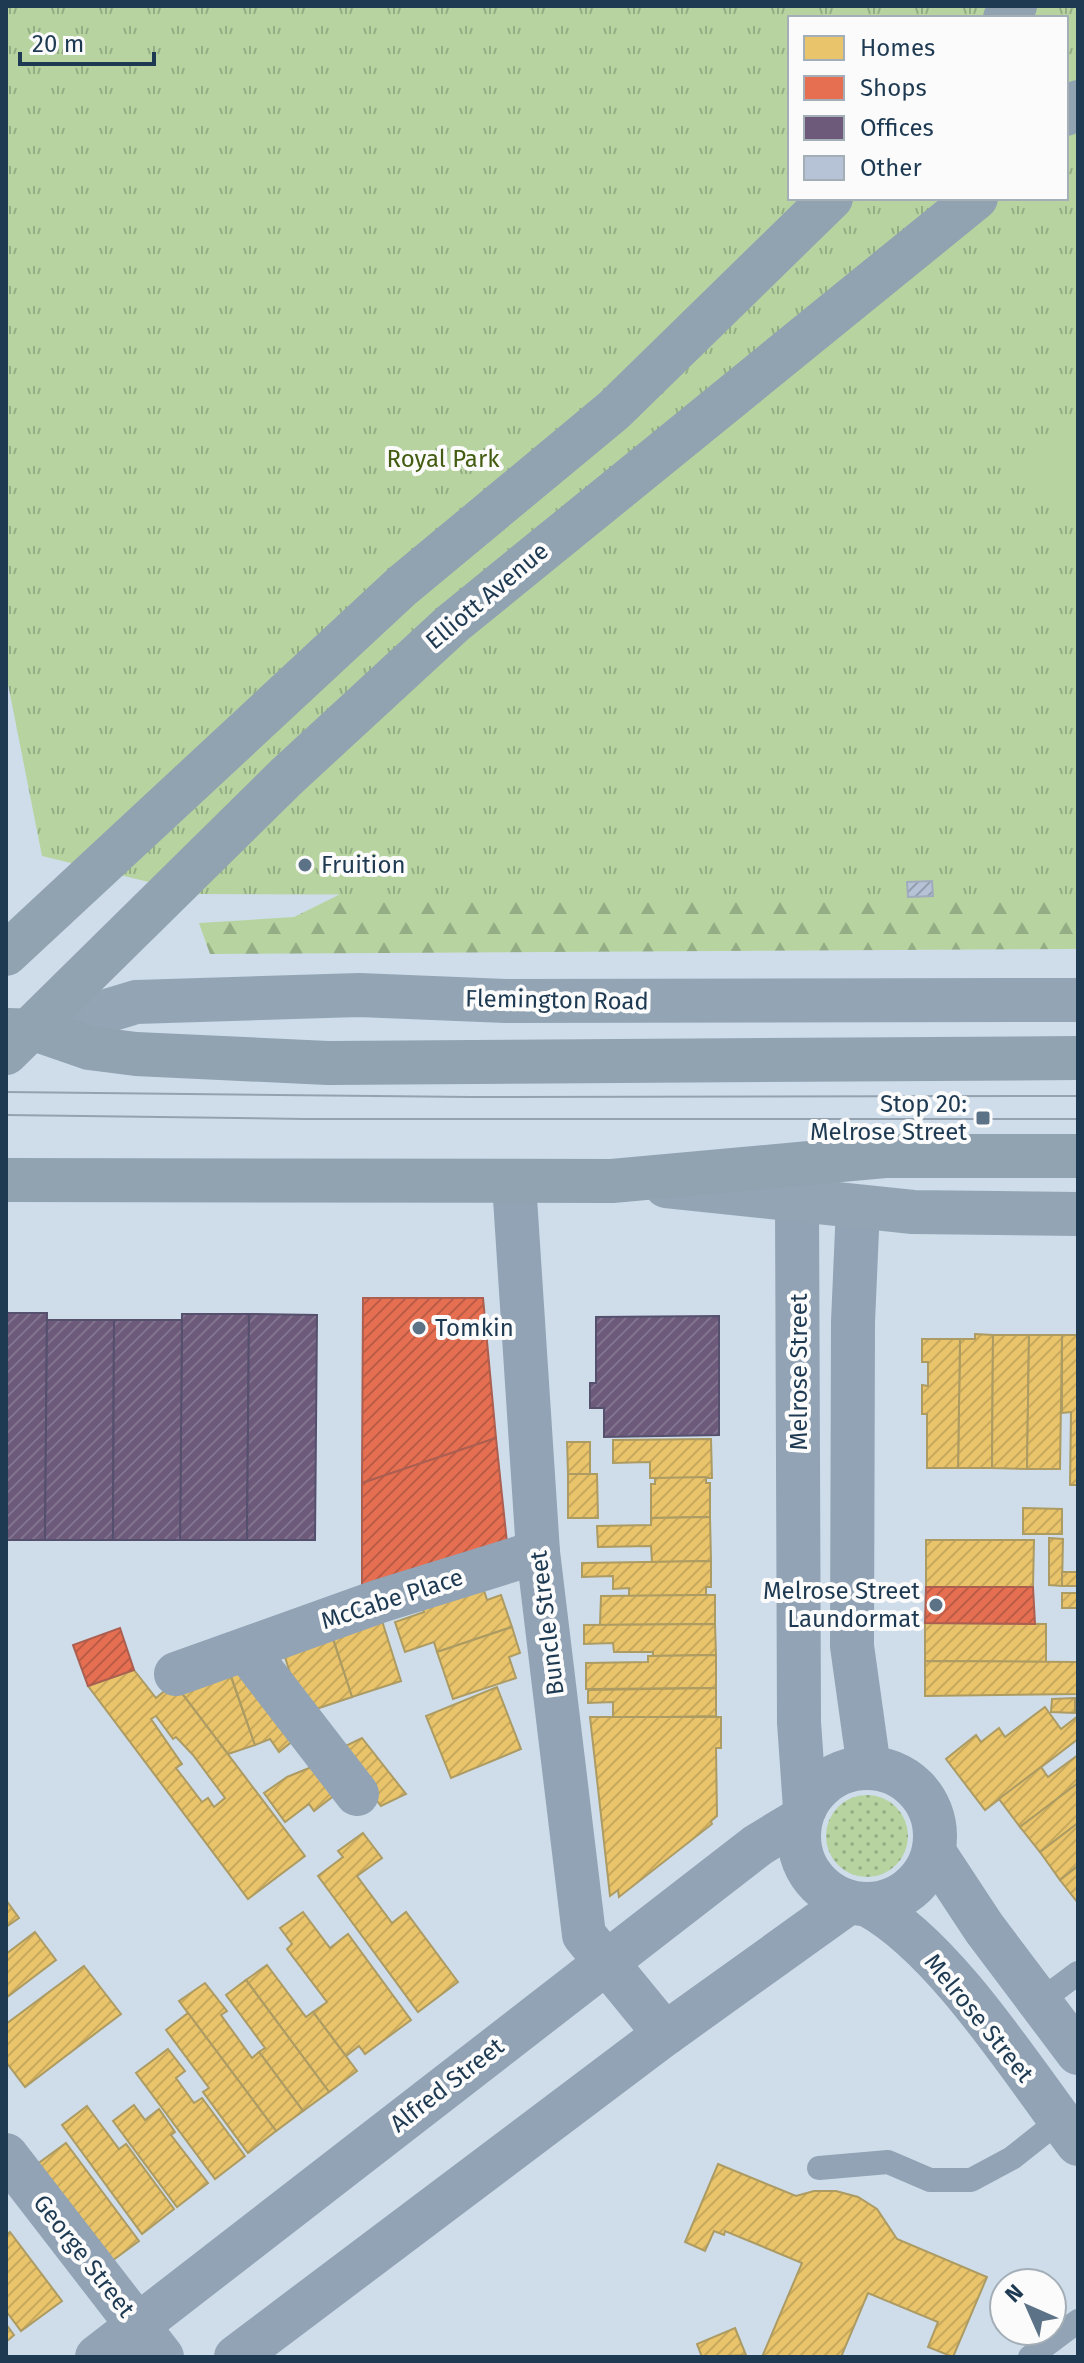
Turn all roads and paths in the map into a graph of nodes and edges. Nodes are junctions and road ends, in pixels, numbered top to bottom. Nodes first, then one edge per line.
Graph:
1 (829, 200) edge
2 (974, 200) edge
3 (6, 954) edge
4 (1078, 1000) edge
5 (21, 1036) edge
6 (1078, 1058) edge
7 (1078, 1156) edge
8 (6, 1180) edge
9 (612, 1181) junction
10 (514, 1183) junction
11 (797, 1201) junction
12 (858, 1207) junction
13 (1078, 1214) edge
14 (798, 1544) junction
15 (852, 1547) junction
16 (538, 1552) junction
17 (246, 1650) junction
18 (176, 1674) dead end
19 (869, 1768) junction
20 (357, 1794) dead end
21 (803, 1813) junction
22 (934, 1852) junction
23 (858, 1904) junction
24 (604, 1962) junction
25 (1078, 1973) edge
26 (1039, 2002) junction
27 (665, 2034) junction
28 (996, 2034) junction
29 (1078, 2053) edge
30 (1069, 2132) edge
31 (6, 2155) edge
32 (819, 2168) dead end
33 (1078, 2321) edge
34 (150, 2341) edge
35 (97, 2357) edge
36 (236, 2357) edge
37 (1030, 2357) edge

1 - 3 highway
2 - 5 highway, Elliott Avenue
4 - 5 main road, Flemington Road
5 - 6 highway
7 - 9 highway
8 - 10 highway
9 - 10 highway
9 - 11 main road
10 - 16 street, Buncle Street
11 - 12 main road
11 - 14 street, Melrose Street
12 - 13 main road
12 - 15 street
14 - 15 street
14 - 21 street, Melrose Street
15 - 19 street
16 - 17 street, McCabe Place
16 - 24 street, Buncle Street
17 - 18 street, McCabe Place
17 - 20 street
19 - 21 street
19 - 22 street
21 - 23 street
21 - 24 street, Alfred Street
22 - 23 street
22 - 26 street
23 - 27 street
23 - 28 street, Melrose Street
24 - 27 street, Buncle Street
24 - 34 street, Alfred Street
25 - 26 lane
26 - 28 street
26 - 29 street
27 - 36 street
28 - 30 street, Melrose Street
30 - 32 lane
31 - 34 street, George Street
33 - 37 lane
34 - 35 street, Alfred Street

